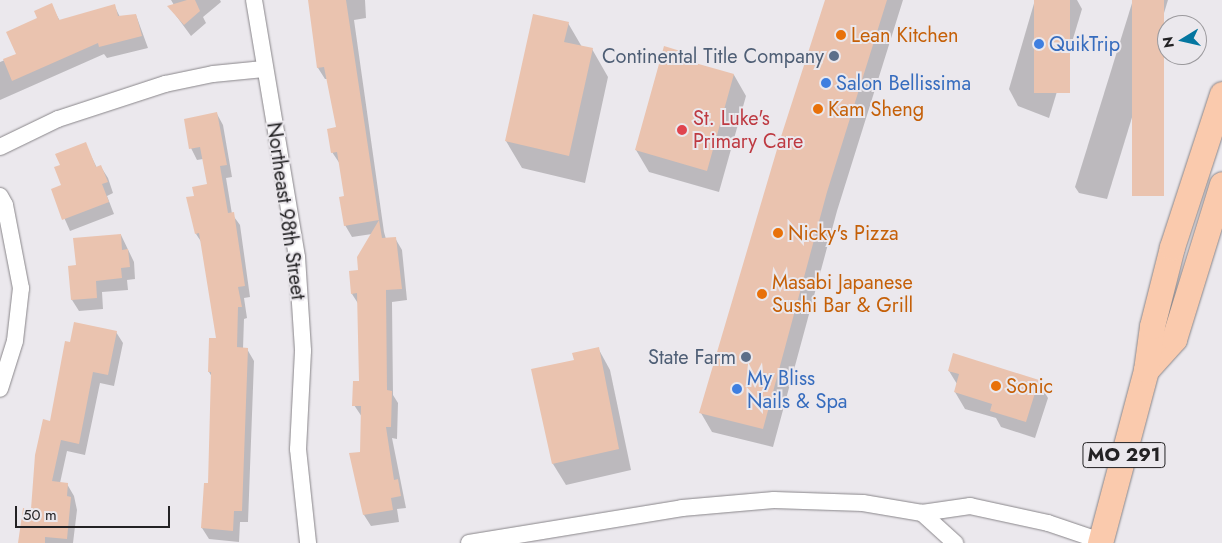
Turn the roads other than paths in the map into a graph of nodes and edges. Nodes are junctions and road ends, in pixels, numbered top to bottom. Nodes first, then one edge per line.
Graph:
1 (254, 0) edge
2 (264, 70) junction
3 (1222, 94) edge
4 (0, 147) edge
5 (1222, 184) edge
6 (0, 196) edge
7 (1146, 370) junction
8 (0, 389) edge
9 (922, 513) junction
10 (1100, 542) edge
11 (308, 543) edge
12 (469, 543) edge
13 (955, 543) edge

1 - 2 street, Northeast 98th Street
2 - 4 street
2 - 11 street, Northeast 98th Street
3 - 7 main road, MO 291
5 - 7 main road, MO 291
6 - 8 street
7 - 10 main road, MO 291
9 - 10 street
9 - 12 street
9 - 13 street

